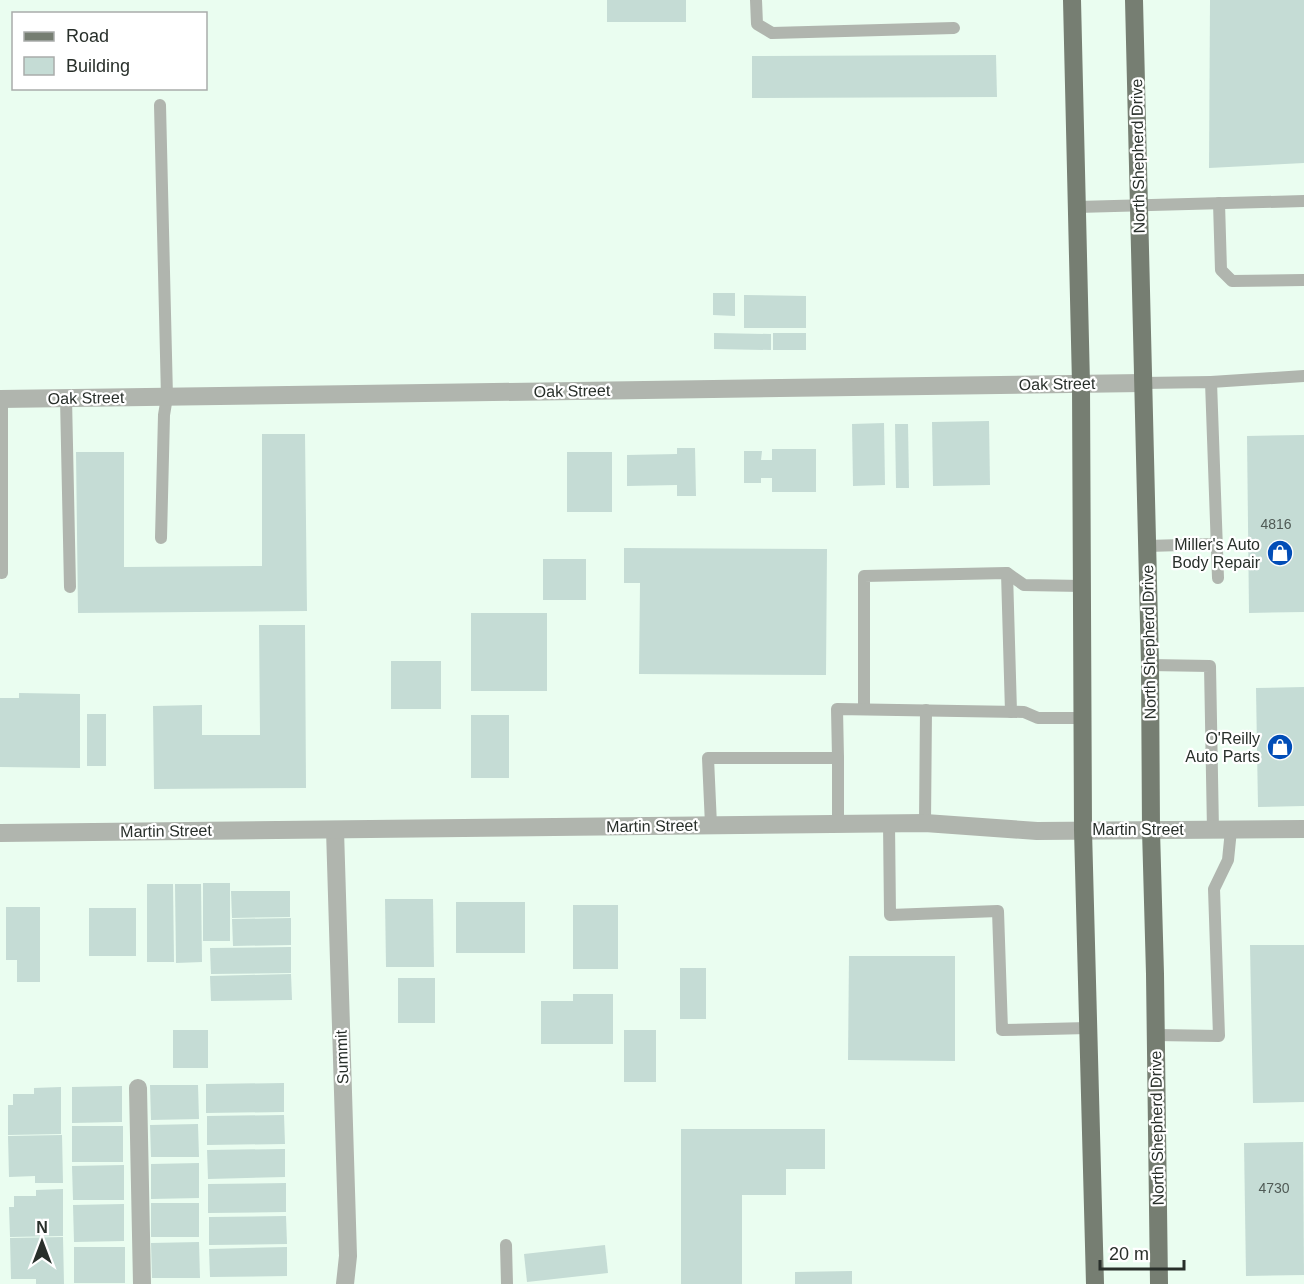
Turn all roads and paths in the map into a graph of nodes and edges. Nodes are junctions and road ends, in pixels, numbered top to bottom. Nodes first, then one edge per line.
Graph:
1 (756, 0) edge
2 (1072, 0) edge
3 (1134, 0) edge
4 (954, 28) dead end
5 (160, 105) dead end
6 (1304, 201) edge
7 (1219, 203) junction
8 (1139, 206) junction
9 (1077, 207) junction
10 (1304, 280) edge
11 (1304, 376) edge
12 (1211, 382) junction
13 (1143, 383) junction
14 (1080, 384) junction
15 (167, 397) junction
16 (66, 398) junction
17 (1, 399) edge
18 (161, 538) dead end
19 (1216, 544) junction
20 (1147, 546) junction
21 (2, 573) dead end
22 (1007, 573) junction
23 (1218, 578) dead end
24 (1082, 585) junction
25 (70, 587) dead end
26 (1150, 665) junction
27 (864, 709) junction
28 (926, 710) junction
29 (1011, 712) junction
30 (1082, 718) junction
31 (838, 758) junction
32 (925, 823) junction
33 (838, 824) junction
34 (889, 824) junction
35 (711, 825) junction
36 (1304, 829) edge
37 (336, 830) junction
38 (1083, 830) junction
39 (1151, 830) junction
40 (1222, 830) junction
41 (0, 833) edge
42 (1088, 1028) junction
43 (1156, 1035) junction
44 (138, 1088) dead end
45 (506, 1245) dead end
46 (142, 1284) edge
47 (345, 1284) edge
48 (507, 1284) edge
49 (1095, 1284) edge
50 (1159, 1284) edge

1 - 4 lane
2 - 9 main road
3 - 8 main road, North Shepherd Drive
5 - 15 lane
6 - 7 lane
7 - 8 lane
7 - 10 lane
8 - 9 lane
8 - 13 main road, North Shepherd Drive
9 - 14 main road
11 - 12 lane
12 - 13 lane
12 - 19 lane
13 - 14 street, Oak Street
13 - 20 main road, North Shepherd Drive
14 - 15 street, Oak Street
14 - 24 main road
15 - 16 street, Oak Street
15 - 18 lane
16 - 17 street, Oak Street
16 - 25 lane
17 - 21 lane
19 - 20 lane
19 - 23 lane
20 - 26 main road, North Shepherd Drive
22 - 24 lane
22 - 27 lane
22 - 29 lane
24 - 30 main road
26 - 39 main road, North Shepherd Drive
26 - 40 lane
27 - 28 lane
27 - 31 lane
28 - 29 lane
28 - 32 lane
29 - 30 lane
30 - 38 main road
31 - 33 lane
31 - 35 lane
32 - 34 street, Martin Street
32 - 38 street, Martin Street
33 - 34 street, Martin Street
33 - 35 street, Martin Street
34 - 42 lane
35 - 37 street, Martin Street
36 - 40 street, Martin Street
37 - 41 street, Martin Street
37 - 47 street, Summit
38 - 39 street, Martin Street
38 - 42 main road
39 - 40 street, Martin Street
39 - 43 main road, North Shepherd Drive
40 - 43 lane
42 - 49 main road
43 - 50 main road, North Shepherd Drive
44 - 46 street
45 - 48 lane

